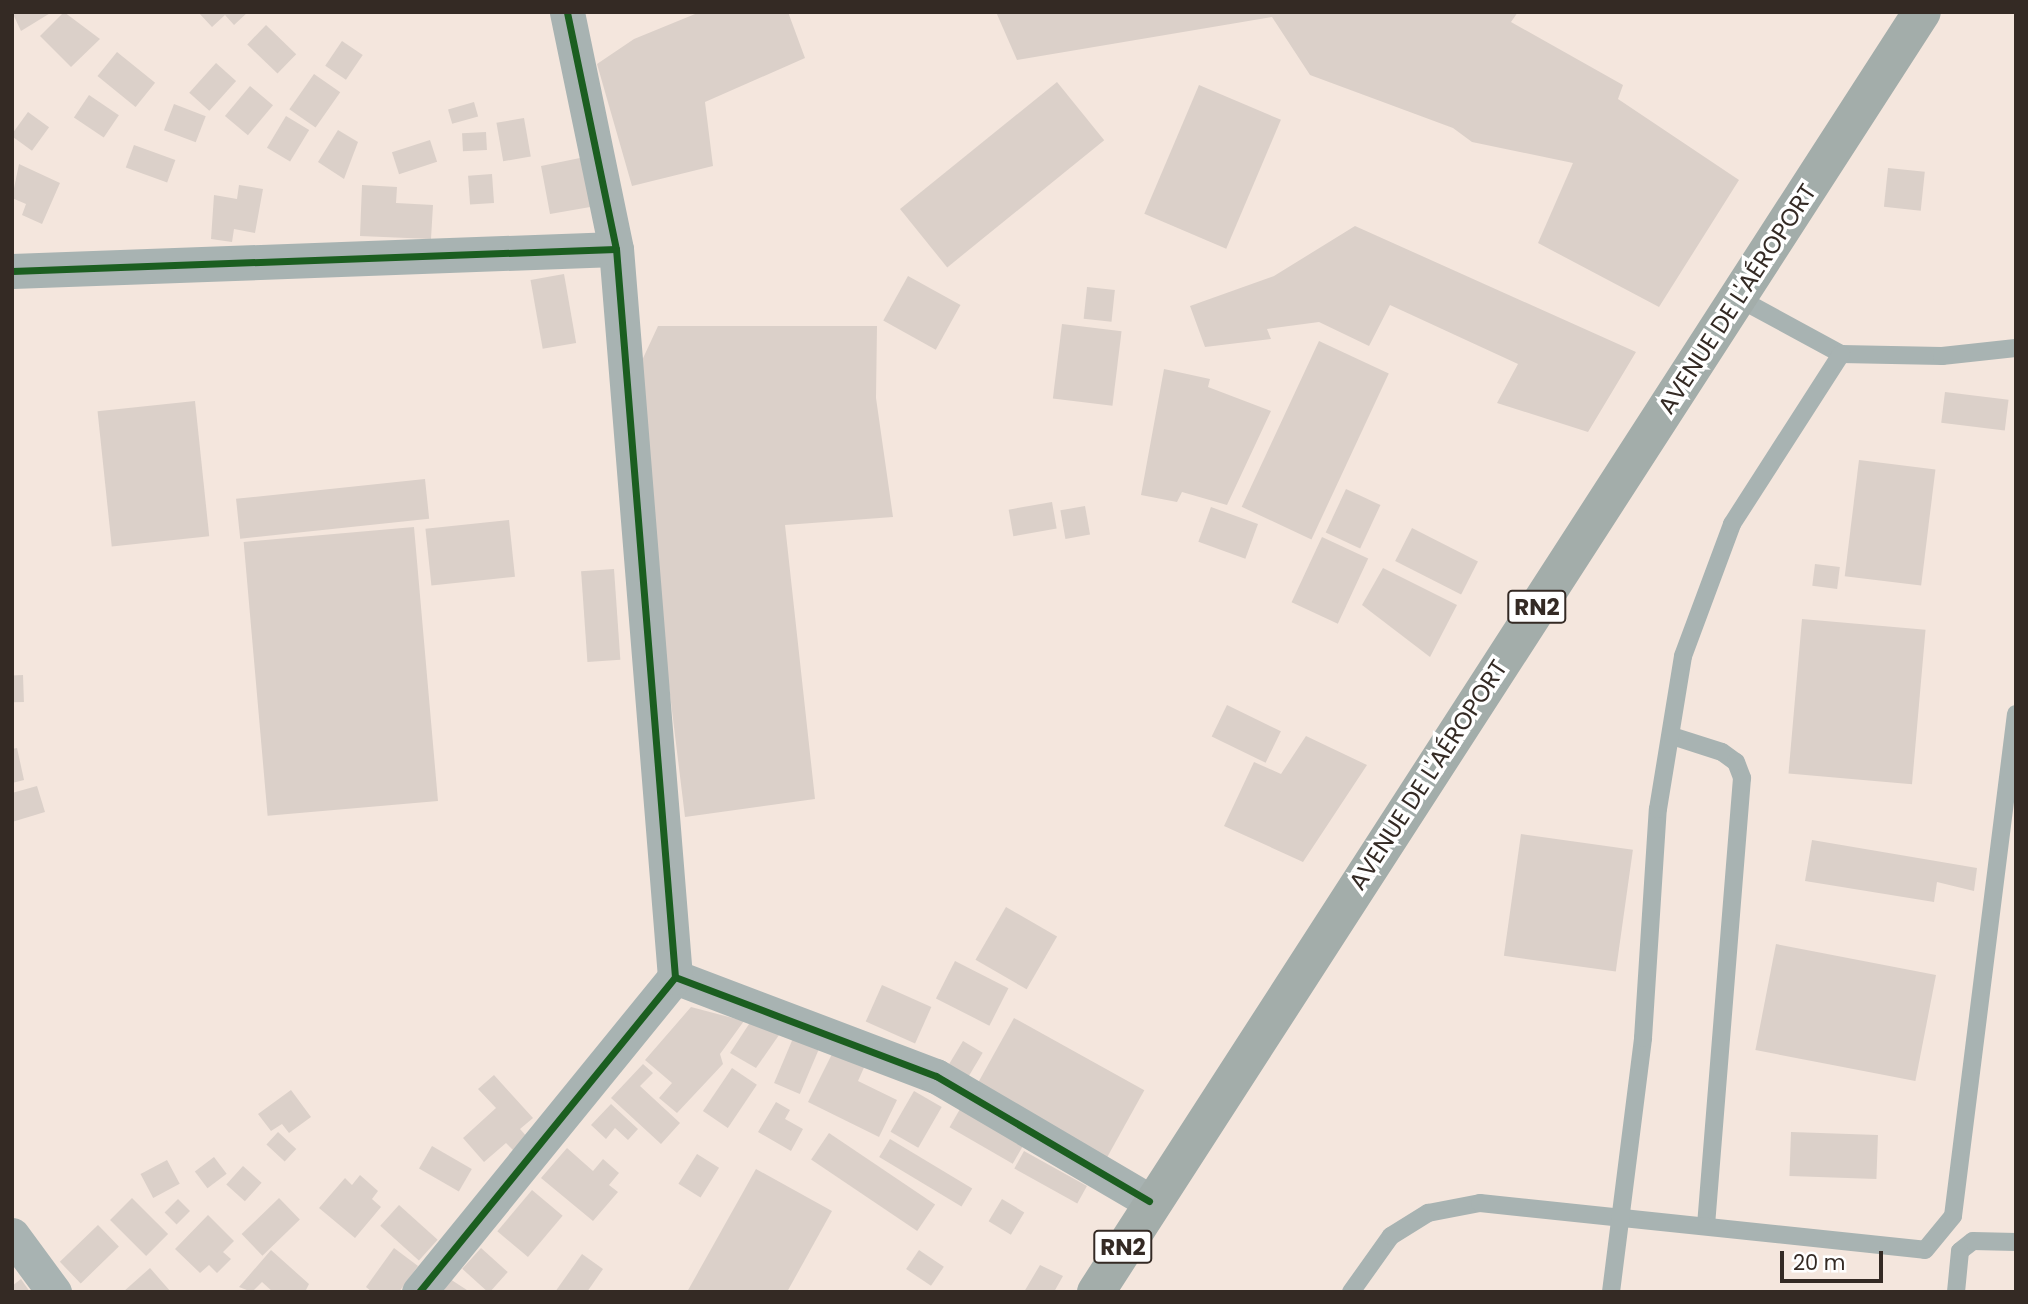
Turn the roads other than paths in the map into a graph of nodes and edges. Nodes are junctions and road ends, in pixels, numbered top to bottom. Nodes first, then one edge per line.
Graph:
1 (567, 12) edge
2 (1922, 12) edge
3 (615, 249) junction
4 (12, 271) edge
5 (1738, 298) junction
6 (2016, 348) edge
7 (1841, 354) junction
8 (2016, 714) edge
9 (1672, 736) junction
10 (675, 976) junction
11 (1149, 1201) junction
12 (1618, 1218) junction
13 (1706, 1223) junction
14 (12, 1235) edge
15 (2016, 1242) edge
16 (54, 1292) edge
17 (419, 1292) edge
18 (1096, 1292) edge
19 (1351, 1292) edge
20 (1611, 1292) edge
21 (1956, 1292) edge

1 - 3 street
2 - 5 highway, AVENUE DE L'AÉROPORT / RN2
3 - 4 street
3 - 10 street
5 - 7 lane
5 - 11 highway, AVENUE DE L'AÉROPORT / RN2
6 - 7 lane
7 - 9 lane
8 - 13 lane
9 - 12 lane
9 - 13 lane
10 - 11 street
10 - 17 street
11 - 18 highway, AVENUE DE L'AÉROPORT / RN2
12 - 13 lane
12 - 19 lane
12 - 20 lane
14 - 16 street
15 - 21 lane

